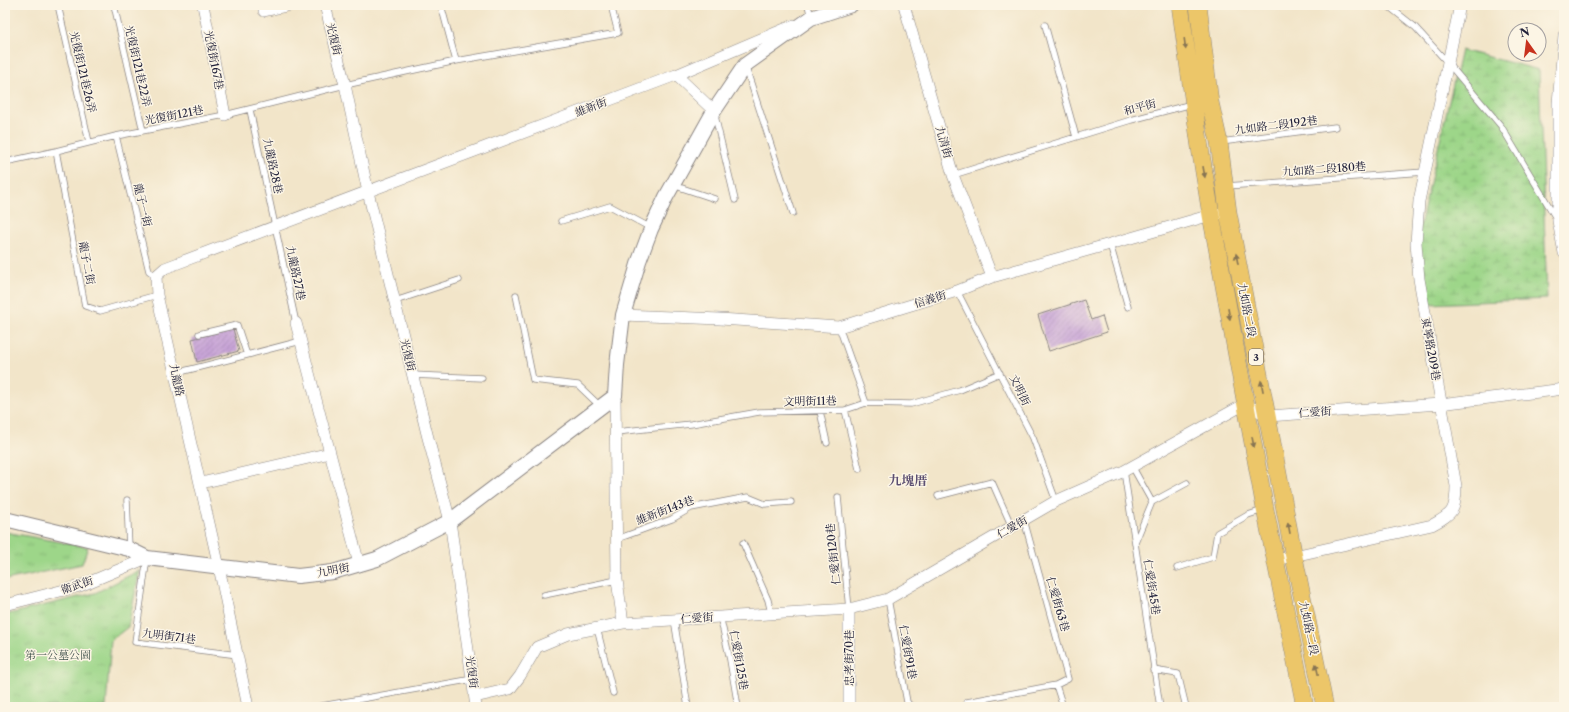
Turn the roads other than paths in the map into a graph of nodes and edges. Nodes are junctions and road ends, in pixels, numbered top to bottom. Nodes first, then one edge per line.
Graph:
1 (58, 5) edge
2 (114, 5) edge
3 (203, 5) edge
4 (291, 5) edge
5 (325, 5) edge
6 (441, 5) edge
7 (611, 5) edge
8 (851, 5) edge
9 (904, 5) edge
10 (1180, 5) edge
11 (1198, 5) edge
12 (1387, 5) edge
13 (1460, 5) edge
14 (264, 11) dead end
15 (810, 12) edge
16 (1045, 25) dead end
17 (1564, 35) edge
18 (456, 61) junction
19 (1448, 63) junction
20 (745, 65) junction
21 (676, 75) junction
22 (346, 85) junction
23 (1202, 103) junction
24 (250, 110) junction
25 (714, 111) junction
26 (225, 115) junction
27 (1335, 127) dead end
28 (143, 131) junction
29 (116, 136) junction
30 (1076, 137) junction
31 (89, 142) junction
32 (1219, 142) junction
33 (56, 151) junction
34 (5, 162) edge
35 (1425, 172) junction
36 (953, 175) junction
37 (673, 185) junction
38 (1225, 186) junction
39 (368, 192) junction
40 (715, 199) dead end
41 (735, 200) dead end
42 (1228, 212) junction
43 (792, 213) dead end
44 (1211, 215) junction
45 (561, 221) dead end
46 (1558, 221) junction
47 (276, 227) junction
48 (651, 228) junction
49 (1110, 244) junction
50 (1564, 253) edge
51 (156, 276) junction
52 (992, 276) junction
53 (459, 280) dead end
54 (957, 291) junction
55 (157, 294) junction
56 (516, 295) dead end
57 (395, 301) junction
58 (1128, 307) dead end
59 (623, 316) junction
60 (296, 323) joint
61 (839, 327) junction
62 (199, 334) dead end
63 (301, 341) junction
64 (247, 355) junction
65 (176, 373) junction
66 (1000, 373) junction
67 (412, 375) junction
68 (482, 378) dead end
69 (1564, 389) edge
70 (615, 396) junction
71 (866, 403) junction
72 (1246, 404) junction
73 (1440, 404) junction
74 (602, 407) junction
75 (845, 410) junction
76 (820, 411) junction
77 (1268, 416) junction
78 (616, 432) junction
79 (827, 443) dead end
80 (330, 453) junction
81 (859, 468) dead end
82 (1128, 468) junction
83 (201, 483) junction
84 (1187, 483) dead end
85 (938, 496) dead end
86 (838, 497) dead end
87 (127, 500) dead end
88 (791, 502) dead end
89 (1056, 502) junction
90 (1152, 502) junction
91 (1265, 509) junction
92 (5, 519) edge
93 (1024, 520) junction
94 (450, 521) junction
95 (1012, 527) junction
96 (617, 539) junction
97 (743, 543) dead end
98 (1135, 544) junction
99 (129, 550) junction
100 (1294, 557) junction
101 (147, 558) junction
102 (1276, 560) junction
103 (359, 564) junction
104 (219, 567) junction
105 (1177, 568) dead end
106 (617, 580) junction
107 (544, 595) dead end
108 (888, 599) junction
109 (5, 605) edge
110 (849, 609) junction
111 (771, 613) junction
112 (720, 616) junction
113 (674, 620) junction
114 (624, 623) junction
115 (597, 628) junction
116 (238, 655) junction
117 (1153, 670) junction
118 (473, 679) junction
119 (1056, 685) junction
120 (613, 693) dead end
121 (476, 702) edge
122 (967, 702) dead end
123 (324, 706) edge
124 (248, 707) edge
125 (316, 707) edge
126 (688, 707) edge
127 (738, 707) edge
128 (849, 707) edge
129 (911, 707) edge
130 (1063, 707) edge
131 (1160, 707) edge
132 (1186, 707) edge
133 (1305, 707) edge
134 (1325, 707) edge

1 - 31 lane, 光復街121巷26弄
2 - 28 lane, 光復街121巷22弄
3 - 26 street, 光復街167巷
4 - 14 street
5 - 22 street, 光復街
6 - 18 lane
7 - 18 lane, 光復街121巷
8 - 15 street, 維新街
9 - 36 street, 九清街
10 -> 23 main road, 九如路二段 / 3
11 - 23 main road, 九如路二段 / 3
12 - 19 lane
13 - 19 street, 東寧路209巷
15 - 20 street, 維新街
15 - 21 street, 維新街
16 - 30 lane
17 - 46 street
18 - 22 lane, 光復街121巷
19 - 35 street, 東寧路209巷
19 - 46 lane
20 - 25 street, 維新街
20 - 43 lane
21 - 25 street
21 - 39 street, 維新街
22 - 24 lane, 光復街121巷
22 - 39 street, 光復街
23 - 30 lane, 和平街
23 - 32 main road, 九如路二段 / 3
23 -> 44 main road, 九如路二段 / 3
24 - 26 lane, 光復街121巷
24 - 47 lane, 九龍路28巷
25 - 37 street, 維新街
25 - 41 lane
26 - 28 lane, 光復街121巷
27 - 32 lane, 九如路二段192巷
28 - 29 lane, 光復街121巷
29 - 31 lane, 光復街121巷
29 - 51 lane, 龍子一街
30 - 36 lane, 和平街
31 - 33 lane, 光復街121巷
32 - 38 main road, 九如路二段 / 3
33 - 34 lane, 光復街121巷
33 - 55 lane, 龍子二街
35 - 38 lane, 九如路二段180巷
35 - 73 street, 東寧路209巷
36 - 52 street, 九清街
37 - 40 lane
37 - 48 street, 維新街
38 - 42 main road, 九如路二段 / 3
39 - 47 street
39 - 57 street, 光復街
42 - 44 street, 信義街
77 -> 42 main road, 九如路二段 / 3
44 - 49 street, 信義街
44 -> 72 main road, 九如路二段 / 3
45 - 48 lane
46 - 50 street
47 - 51 street
47 - 60 lane, 九龍路27巷
48 - 59 street, 維新街
49 - 52 street, 信義街
49 - 58 lane
51 - 55 street, 九龍路
52 - 54 street, 信義街
53 - 57 lane
54 - 61 street, 信義街
54 - 66 lane, 文明街
55 - 65 street, 九龍路
56 - 74 lane
57 - 67 street, 光復街
59 - 61 street, 信義街
59 - 70 street, 維新街
60 - 63 street
61 - 71 lane
62 - 64 lane
63 - 64 lane
63 - 80 street
64 - 65 lane
65 - 83 street, 九龍路
66 - 71 lane, 文明街11巷
66 - 89 lane, 文明街
67 - 68 lane
67 - 94 street, 光復街
69 - 73 street, 仁愛街
70 - 74 street, 九明街
70 - 78 street
71 - 75 lane, 文明街11巷
72 - 77 street
72 - 82 street, 仁愛街
72 -> 91 main road, 九如路二段 / 3
73 - 77 street, 仁愛街
73 - 100 street, 東寧路209巷
74 - 94 street, 九明街
75 - 76 lane, 文明街11巷
75 - 81 lane
76 - 78 lane, 文明街11巷
76 - 79 lane
100 -> 77 main road, 九如路二段 / 3
78 - 96 street
80 - 83 street
80 - 103 street
82 - 89 street, 仁愛街
82 - 90 lane
82 - 98 lane, 仁愛街45巷
83 - 104 street, 九龍路
84 - 90 lane
85 - 95 lane
86 - 110 lane, 仁愛街120巷
87 - 99 lane
88 - 96 lane, 維新街143巷
89 - 93 street, 仁愛街
90 - 98 lane
91 - 102 main road, 九如路二段 / 3
91 - 105 lane
92 - 99 street, 九明街
93 - 95 street, 仁愛街
93 - 119 lane, 仁愛街63巷
94 - 103 street, 九明街
94 - 118 street, 光復街
95 - 108 street, 仁愛街
96 - 106 street
97 - 111 lane
98 - 117 lane, 仁愛街45巷
99 - 101 street, 九明街
100 - 102 street, 東寧路209巷
134 -> 100 main road, 九如路二段 / 3
101 - 104 street, 九明街
101 - 109 street, 衛武街
101 - 116 lane, 九明街71巷
102 - 133 main road, 九如路二段 / 3
103 - 104 street, 九明街
104 - 116 street, 九龍路
106 - 107 lane
106 - 114 street
108 - 110 street, 仁愛街
108 - 129 lane, 仁愛街91巷
110 - 111 street, 仁愛街
110 - 128 street, 忠孝街70巷
111 - 112 street, 仁愛街
112 - 113 street, 仁愛街
112 - 127 lane, 仁愛街125巷
113 - 114 street, 仁愛街
113 - 126 lane
114 - 115 street, 仁愛街
115 - 120 lane
115 - 121 street, 仁愛街
116 - 124 street, 九龍路
117 - 131 lane, 仁愛街45巷
117 - 132 lane
118 - 121 street, 光復街
118 - 123 lane
119 - 122 lane
119 - 130 lane
123 - 125 lane

